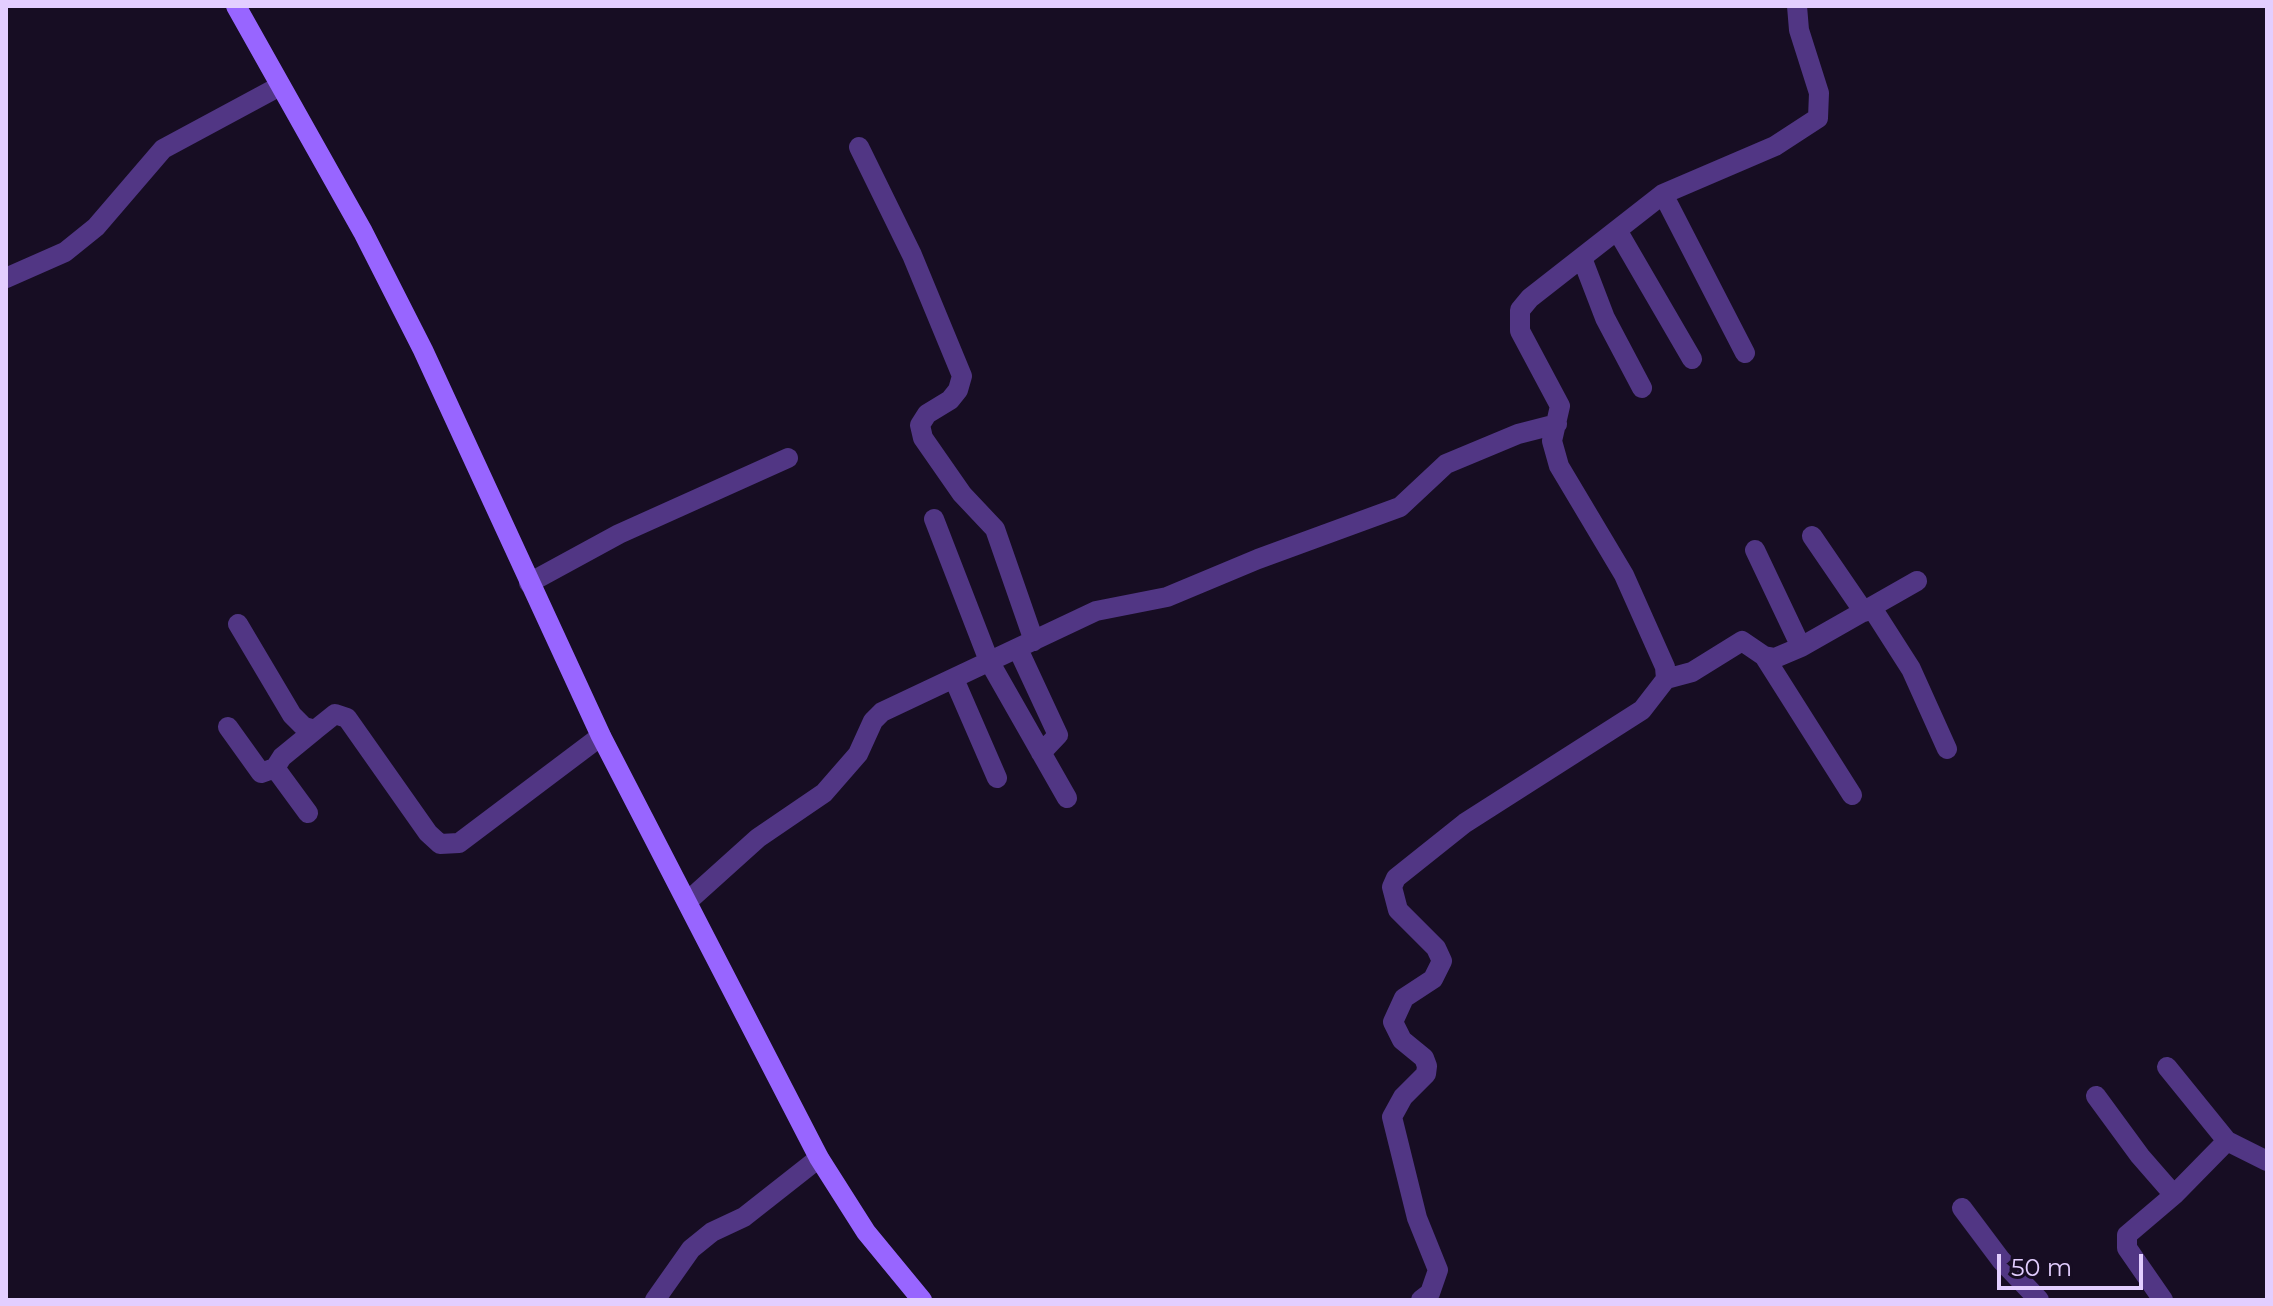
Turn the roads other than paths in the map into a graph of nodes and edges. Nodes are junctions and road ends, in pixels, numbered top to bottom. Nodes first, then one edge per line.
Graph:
1 (236, 6) edge
2 (1797, 6) edge
3 (280, 86) junction
4 (859, 147) dead end
5 (1663, 194) junction
6 (1617, 230) junction
7 (1582, 258) junction
8 (6, 278) edge
9 (1745, 353) dead end
10 (1692, 359) dead end
11 (1642, 388) dead end
12 (1557, 424) junction
13 (788, 458) dead end
14 (934, 519) dead end
15 (1812, 536) dead end
16 (1755, 550) dead end
17 (1917, 581) dead end
18 (529, 583) junction
19 (1868, 610) junction
20 (238, 624) dead end
21 (1026, 645) junction
22 (1801, 647) junction
23 (1764, 656) junction
24 (989, 661) junction
25 (954, 679) junction
26 (1666, 679) junction
27 (228, 727) dead end
28 (315, 730) junction
29 (601, 736) junction
30 (1947, 749) dead end
31 (1041, 753) junction
32 (275, 768) junction
33 (997, 778) dead end
34 (1852, 795) dead end
35 (1067, 798) dead end
36 (308, 813) dead end
37 (688, 901) junction
38 (2167, 1067) dead end
39 (2096, 1096) dead end
40 (2227, 1141) junction
41 (819, 1158) junction
42 (2267, 1161) edge
43 (2174, 1195) junction
44 (1962, 1208) dead end
45 (655, 1300) edge
46 (922, 1300) edge
47 (1421, 1300) edge
48 (2039, 1300) edge
49 (2163, 1300) edge

1 - 3 main road
2 - 5 street
3 - 8 street
3 - 18 main road
4 - 21 street
5 - 6 street
5 - 9 street
6 - 7 street
6 - 10 street
7 - 11 street
7 - 12 street
12 - 21 street
12 - 26 street
13 - 18 street
14 - 24 street
15 - 19 street
16 - 22 street
17 - 19 street
18 - 29 main road
19 - 22 street
19 - 30 street
20 - 28 street
21 - 24 street
21 - 31 street
22 - 23 street
23 - 26 street
23 - 34 street
24 - 25 street
24 - 31 street
25 - 33 street
25 - 37 street
26 - 47 street
27 - 32 street
28 - 29 street
28 - 32 street
29 - 37 main road
31 - 35 street
32 - 36 street
37 - 41 main road
38 - 40 street
39 - 43 street
40 - 42 street
40 - 43 street
41 - 45 street
41 - 46 main road
43 - 49 street
44 - 48 street

